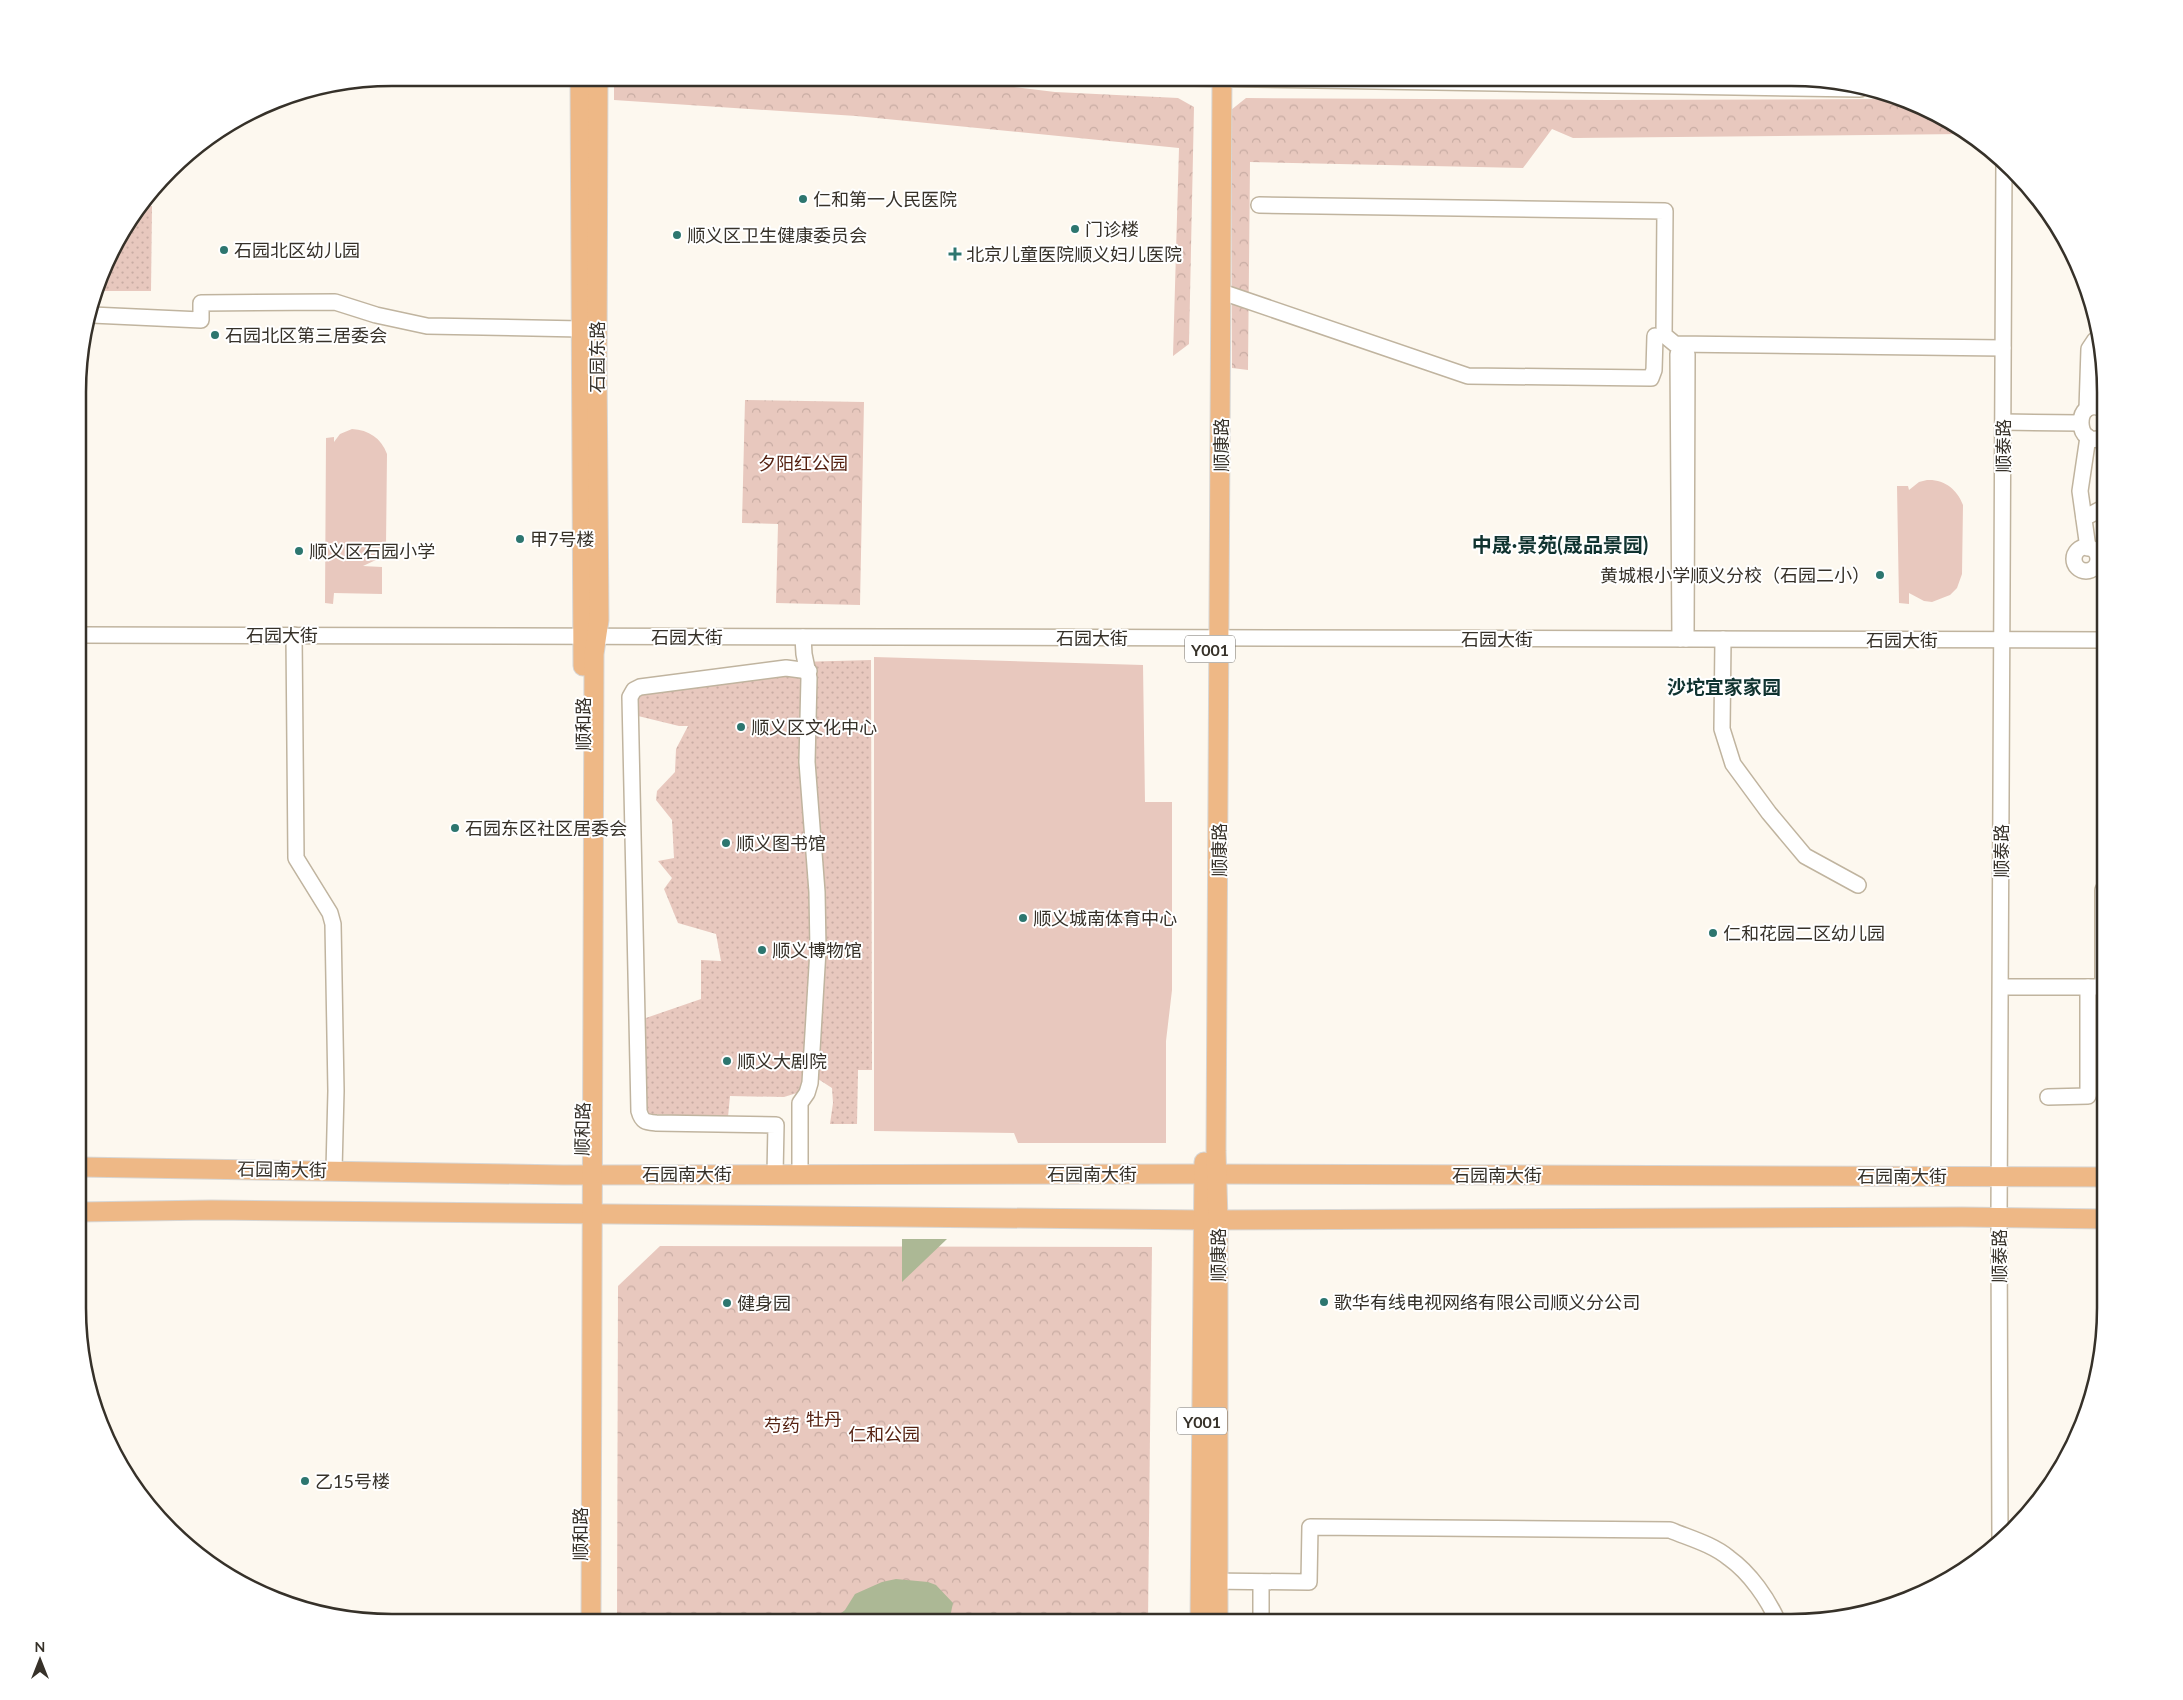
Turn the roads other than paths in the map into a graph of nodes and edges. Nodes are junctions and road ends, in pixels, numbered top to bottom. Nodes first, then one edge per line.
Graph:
1 (580, 86) edge
2 (598, 86) edge
3 (1217, 86) edge
4 (1217, 86) edge
5 (1685, 86) edge
6 (1825, 88) edge
7 (2004, 173) edge
8 (1259, 205) dead end
9 (1222, 292) junction
10 (96, 315) edge
11 (581, 329) junction
12 (1655, 336) dead end
13 (2093, 344) edge
14 (2003, 348) junction
15 (1683, 354) dead end
16 (2097, 398) edge
17 (2094, 412) edge
18 (2003, 422) junction
19 (2088, 437) junction
20 (2097, 439) edge
21 (2097, 511) edge
22 (2084, 518) junction
23 (2097, 567) edge
24 (86, 635) edge
25 (294, 635) junction
26 (590, 636) junction
27 (802, 637) junction
28 (1215, 639) junction
29 (1683, 639) junction
30 (1723, 639) junction
31 (2002, 640) junction
32 (2097, 640) edge
33 (786, 668) junction
34 (809, 671) junction
35 (1858, 885) dead end
36 (2001, 987) junction
37 (2088, 987) junction
38 (2097, 987) edge
39 (2048, 1096) dead end
40 (776, 1125) junction
41 (800, 1125) junction
42 (86, 1167) edge
43 (334, 1170) junction
44 (587, 1174) junction
45 (1210, 1174) junction
46 (775, 1175) junction
47 (800, 1175) junction
48 (2000, 1176) junction
49 (2097, 1177) edge
50 (86, 1212) edge
51 (587, 1214) junction
52 (1999, 1218) junction
53 (2097, 1219) edge
54 (1211, 1220) junction
55 (2000, 1531) edge
56 (1209, 1581) junction
57 (1261, 1582) junction
58 (580, 1614) edge
59 (591, 1614) edge
60 (1202, 1614) edge
61 (1216, 1614) edge
62 (1261, 1614) edge
63 (1773, 1614) edge

1 - 11 main road, 石园东路
2 - 26 main road, 石园东路
3 - 9 main road, 顺康路
4 - 28 main road, 顺康路 / Y001
5 - 6 street
7 - 14 street, 顺泰路
8 - 14 street
9 - 12 street
9 - 28 main road, 顺康路
10 - 11 street
11 - 26 main road, 石园东路
13 - 17 street
14 - 18 street, 顺泰路
15 - 29 street
16 - 17 street
17 - 18 street
17 - 19 street
18 - 31 street, 顺泰路
19 - 20 street
19 - 22 street
21 - 22 street
22 - 23 street
24 - 25 street, 石园大街
25 - 26 street, 石园大街
25 - 43 street
26 - 27 street, 石园大街
26 - 44 main road, 顺和路
27 - 28 street, 石园大街
27 - 33 street
27 - 34 street
28 - 29 street, 石园大街
28 - 45 main road, 顺康路 / Y001
29 - 30 street, 石园大街
30 - 31 street, 石园大街
30 - 35 street
31 - 32 street, 石园大街
31 - 36 street, 顺泰路
33 - 34 street
33 - 40 street
34 - 41 street
36 - 37 street
36 - 48 street, 顺泰路
37 - 38 street
37 - 39 street
40 - 41 street
40 - 46 street
41 - 47 street
42 - 43 main road, 石园南大街
43 - 44 main road, 石园南大街
44 - 46 main road, 石园南大街
44 - 51 main road, 顺和路
45 - 47 main road, 石园南大街
45 - 48 main road, 石园南大街
45 - 54 main road, 顺康路 / Y001
46 - 47 main road, 石园南大街
48 - 49 main road, 石园南大街
48 - 52 street, 顺泰路
50 - 51 main road
51 - 54 main road
51 - 58 main road, 顺和路
51 - 59 main road, 顺和路
52 - 53 main road
52 - 54 main road
52 - 55 street, 顺泰路
54 - 56 main road, 顺康路 / Y001
56 - 57 street
56 - 60 main road, 顺康路 / Y001
56 - 61 main road, 顺康路
57 - 62 street
57 - 63 street

